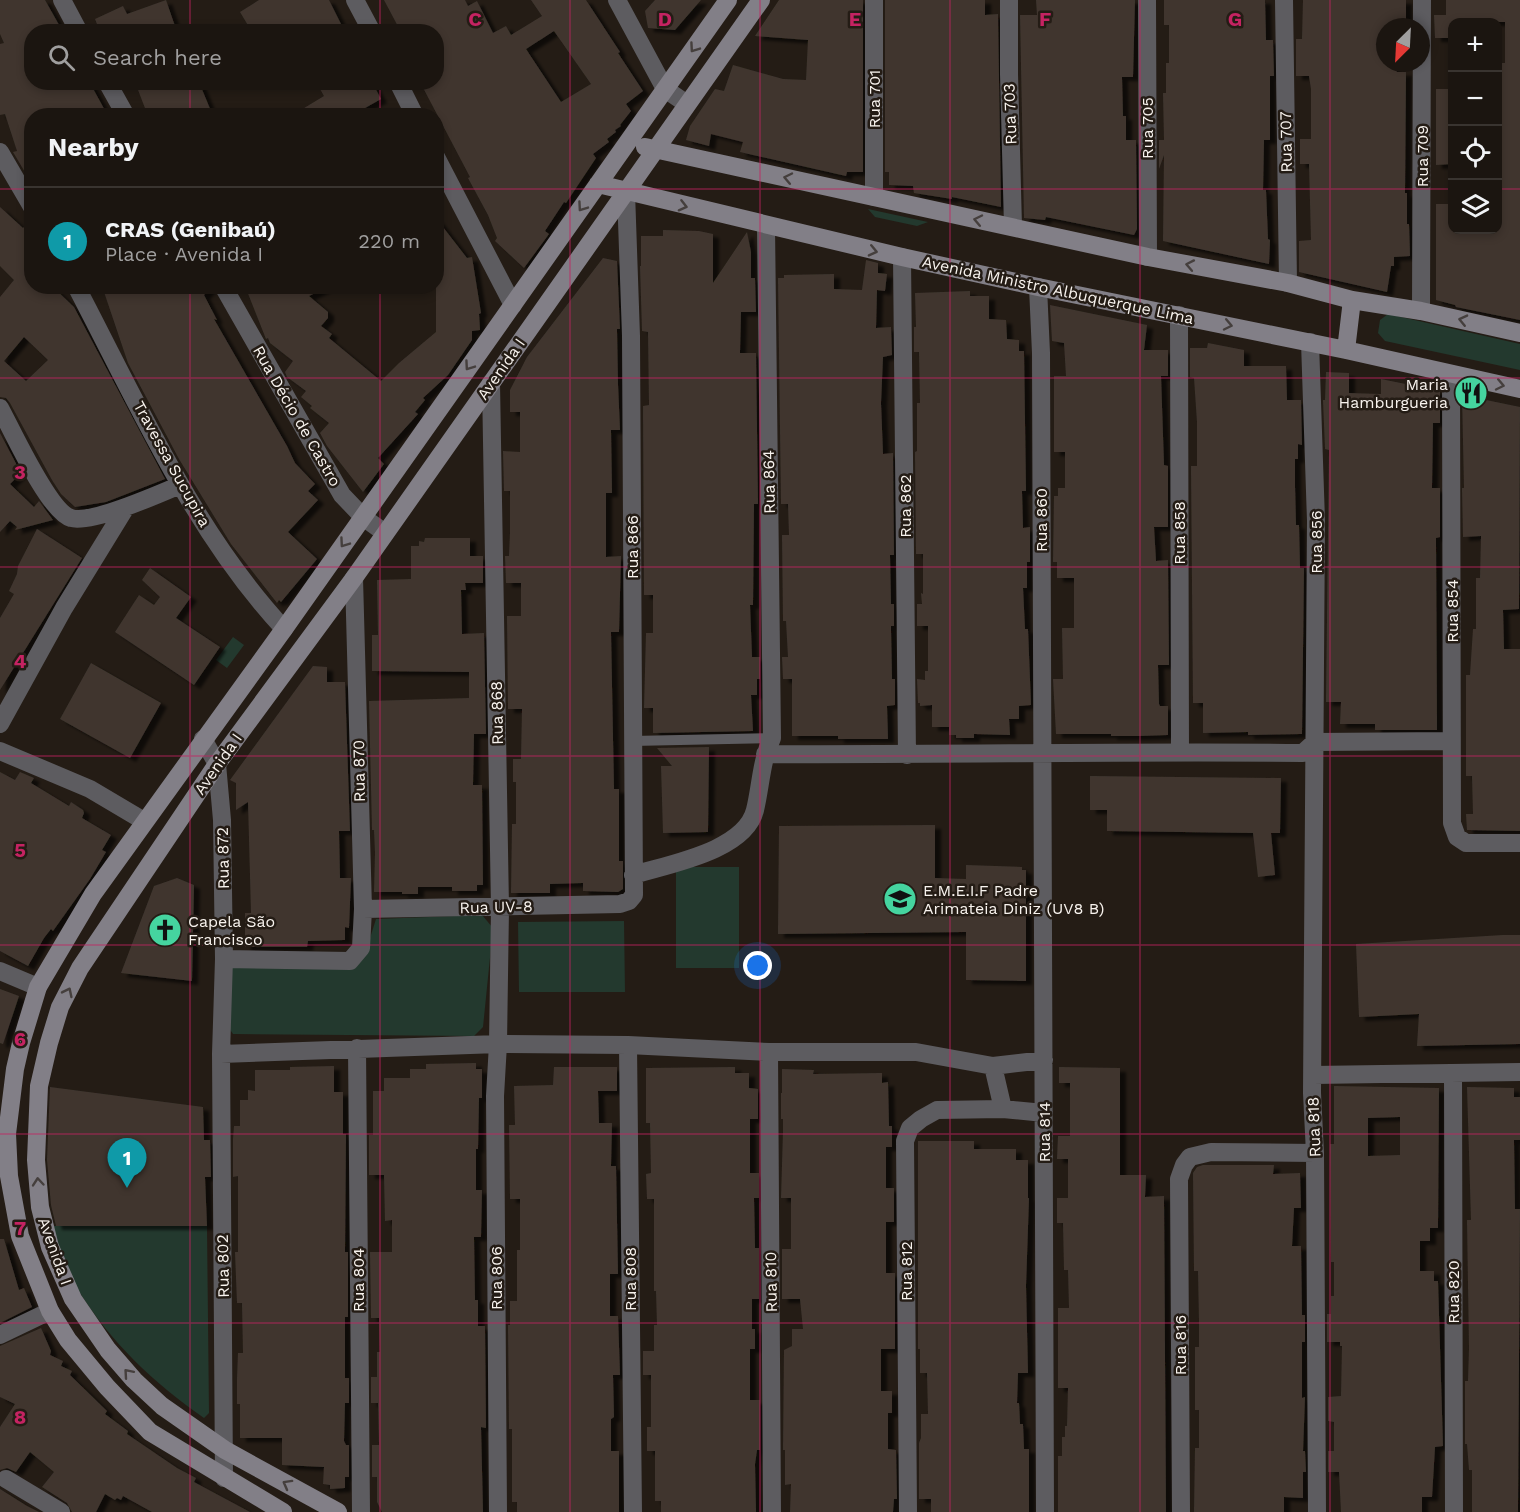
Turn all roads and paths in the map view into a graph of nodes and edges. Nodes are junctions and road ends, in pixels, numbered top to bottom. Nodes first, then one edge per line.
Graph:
1 (62, 0) edge
2 (355, 0) edge
3 (617, 0) edge
4 (728, 0) edge
5 (761, 0) edge
6 (874, 0) edge
7 (1009, 0) edge
8 (1147, 0) edge
9 (1284, 0) edge
10 (1422, 0) edge
11 (75, 24) edge
12 (368, 24) edge
13 (665, 89) junction
14 (111, 90) edge
15 (402, 90) edge
16 (687, 104) junction
17 (122, 108) edge
18 (411, 108) edge
19 (627, 143) junction
20 (655, 149) junction
21 (0, 152) edge
22 (444, 172) edge
23 (598, 184) junction
24 (626, 192) junction
25 (24, 193) edge
26 (874, 197) junction
27 (766, 226) junction
28 (1014, 227) junction
29 (1148, 256) junction
30 (902, 257) junction
31 (1288, 284) junction
32 (1038, 287) junction
33 (80, 294) edge
34 (228, 294) edge
35 (1352, 300) junction
36 (513, 305) junction
37 (1421, 311) junction
38 (1179, 315) junction
39 (1520, 333) edge
40 (1310, 342) junction
41 (1346, 350) junction
42 (1451, 374) junction
43 (491, 383) junction
44 (1520, 390) edge
45 (0, 408) edge
46 (180, 485) junction
47 (126, 507) junction
48 (363, 517) junction
49 (385, 533) junction
50 (354, 578) junction
51 (284, 629) junction
52 (0, 724) edge
53 (203, 739) junction
54 (632, 741) junction
55 (1451, 741) junction
56 (1316, 742) junction
57 (769, 746) junction
58 (0, 751) edge
59 (1042, 752) junction
60 (1180, 752) junction
61 (907, 755) junction
62 (218, 764) junction
63 (144, 821) junction
64 (1520, 843) edge
65 (633, 875) junction
66 (629, 901) joint
67 (500, 908) junction
68 (363, 909) junction
69 (224, 959) junction
70 (0, 971) edge
71 (38, 987) junction
72 (498, 1044) junction
73 (628, 1046) junction
74 (357, 1048) junction
75 (769, 1052) junction
76 (221, 1054) junction
77 (1044, 1060) junction
78 (993, 1066) junction
79 (1520, 1072) edge
80 (1452, 1073) junction
81 (1313, 1075) junction
82 (1003, 1109) junction
83 (1044, 1113) junction
84 (1315, 1153) junction
85 (50, 1311) junction
86 (0, 1335) edge
87 (225, 1450) junction
88 (224, 1478) junction
89 (6, 1479) dead end
90 (61, 1512) edge
91 (283, 1512) edge
92 (338, 1512) edge
93 (360, 1512) edge
94 (498, 1512) edge
95 (633, 1512) edge
96 (772, 1512) edge
97 (908, 1512) edge
98 (1045, 1512) edge
99 (1181, 1512) edge
100 (1317, 1512) edge
101 (1454, 1512) edge

1 - 11 street
2 - 12 street
3 - 13 street
4 -> 13 street, Avenida I
5 - 16 street, Avenida I
6 - 26 street, Rua 701
7 - 28 street, Rua 703
8 - 29 street, Rua 705
9 - 31 street, Rua 707
10 - 37 street, Rua 709
13 - 16 street
13 - 19 street, Avenida I
14 - 17 street
15 - 18 street
16 - 20 street, Avenida I
19 - 20 street
19 - 23 street, Avenida I
20 - 24 street, Avenida I
26 -> 20 street
21 - 25 street
22 - 36 street
23 - 24 street, Avenida Ministro Albuquerque Lima
23 -> 36 street, Avenida I
24 -> 27 street, Avenida Ministro Albuquerque Lima
24 - 43 street, Avenida I
24 - 54 street, Rua 866
28 -> 26 street
27 -> 30 street, Avenida Ministro Albuquerque Lima
27 - 57 street, Rua 864
28 - 29 street
31 -> 29 street
30 - 32 street, Avenida Ministro Albuquerque Lima
30 - 61 street, Rua 862
31 - 35 street
32 - 38 street, Avenida Ministro Albuquerque Lima
32 - 59 street, Rua 860
33 - 46 street, Travessa Sucupira
34 - 48 street, Rua Décio de Castro
35 - 37 street
35 - 41 street
36 -> 48 street, Avenida I
39 -> 37 street
38 -> 40 street, Avenida Ministro Albuquerque Lima
38 - 60 street, Rua 858
40 - 41 street, Avenida Ministro Albuquerque Lima
40 - 56 street, Rua 856
41 - 42 street, Avenida Ministro Albuquerque Lima
42 -> 44 street, Avenida Ministro Albuquerque Lima
42 - 55 street, Rua 854
43 - 49 street, Avenida I
43 - 67 street, Rua 868
45 - 47 street
46 - 47 street
46 - 51 street, Travessa Sucupira
47 - 52 street
48 - 49 street, Rua Décio de Castro
48 -> 51 street, Avenida I
49 - 50 street, Avenida I
50 - 62 street, Avenida I
50 - 68 street, Rua 870
51 - 53 street, Avenida I
53 - 62 street, Rua 872
53 - 63 street, Avenida I
54 - 57 lane
54 - 65 street, Rua 866
55 - 56 street
55 - 64 street, Rua 854
56 - 60 street
56 - 81 street, Rua 818
57 - 61 street
57 - 65 street, Rua 864
58 - 63 street
59 - 60 street
59 - 61 street
59 - 77 street, Rua 814
62 - 69 street, Rua 872
87 -> 62 street, Avenida I
63 - 71 street, Avenida I
65 - 66 street, Rua 866
66 - 67 street, Rua UV-8
67 - 68 street, Rua UV-8
67 - 72 street, Rua 868
68 - 69 street, Rua 870
69 - 76 street, Rua 872
70 - 71 street
71 - 85 street, Avenida I
72 - 73 street
72 - 74 street
72 - 94 street, Rua 806
73 - 75 street
73 - 95 street, Rua 808
74 - 76 street
74 - 93 street, Rua 804
75 - 78 street
75 - 96 street, Rua 810
76 - 87 street, Rua 802
77 - 78 street
77 - 83 street, Rua 814
78 - 82 street
79 - 80 street
80 - 81 street
80 - 101 street, Rua 820
81 - 84 street, Rua 818
82 - 83 street, Rua 812
82 - 97 street, Rua 812
83 - 98 street, Rua 814
84 - 99 street, Rua 816
84 - 100 street, Rua 818
85 - 86 street
85 - 88 street, Avenida I
87 - 88 street, Rua 802
92 -> 87 street, Avenida I
88 - 91 street, Avenida I
89 - 90 street

